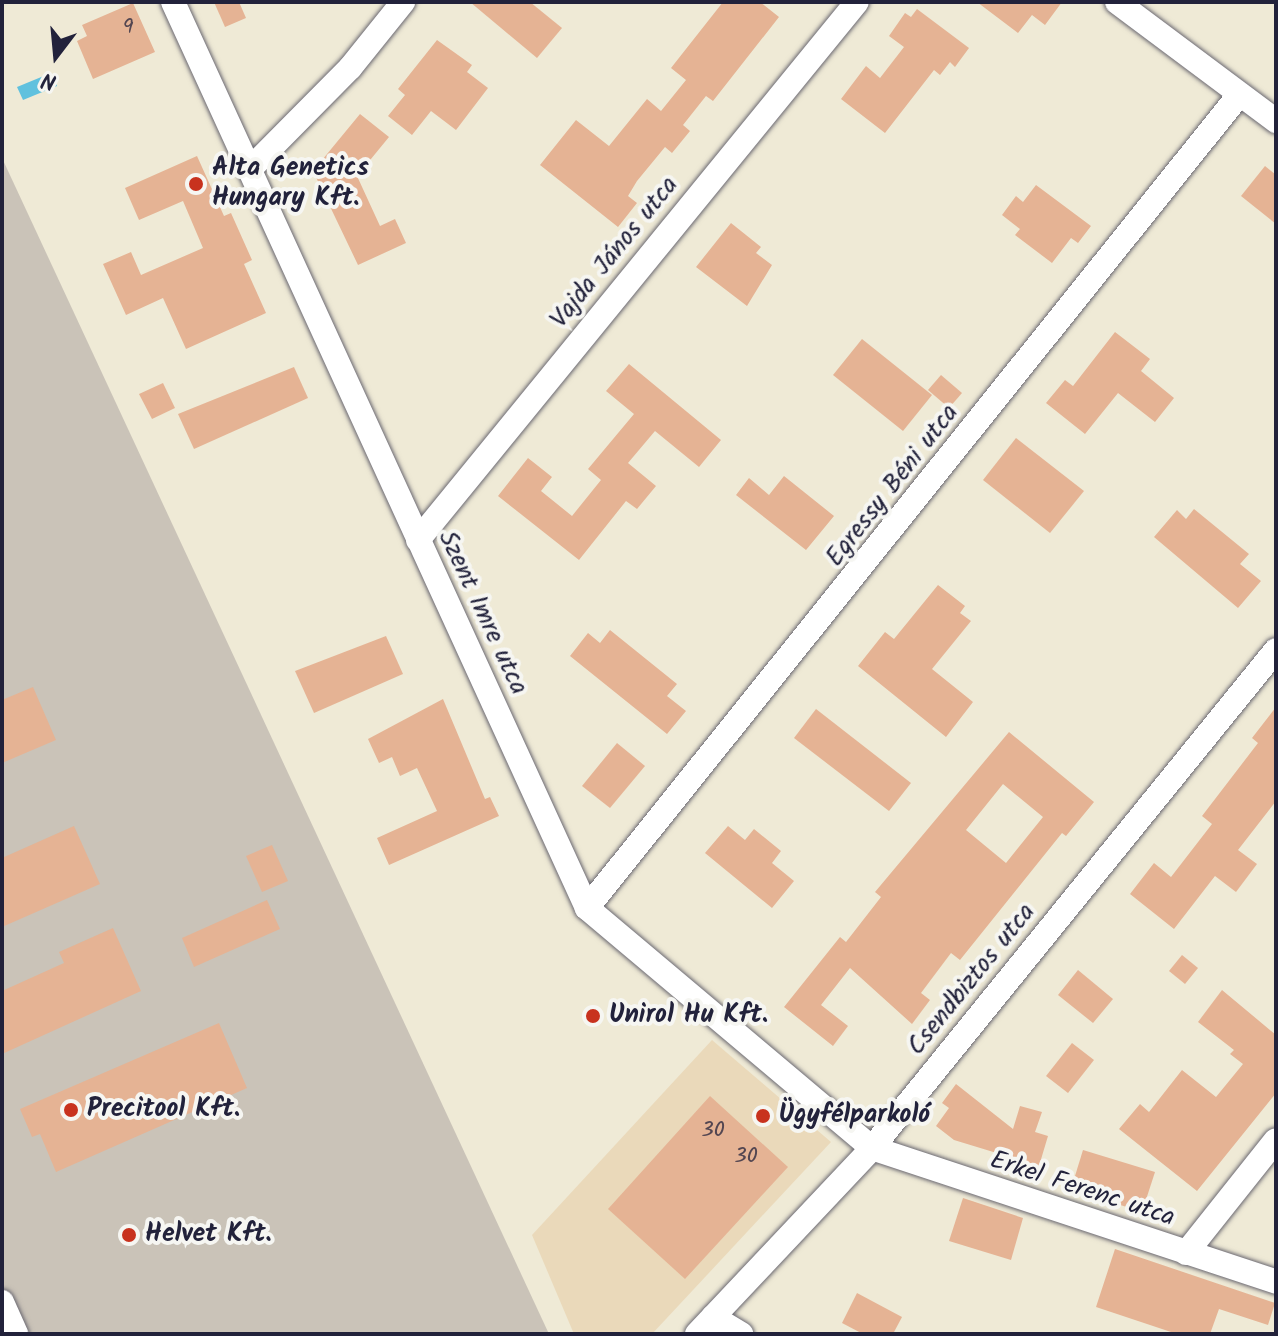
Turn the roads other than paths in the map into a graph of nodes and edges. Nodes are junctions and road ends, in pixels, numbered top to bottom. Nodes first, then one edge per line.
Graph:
1 (173, 2) edge
2 (403, 2) edge
3 (857, 2) edge
4 (1117, 2) edge
5 (1239, 95) junction
6 (1276, 121) edge
7 (249, 170) junction
8 (418, 540) junction
9 (1276, 650) edge
10 (587, 908) junction
11 (1276, 1140) edge
12 (872, 1148) junction
13 (1186, 1253) junction
14 (1276, 1282) edge
15 (2, 1302) edge
16 (705, 1326) edge
17 (16, 1334) edge
18 (741, 1334) edge

1 - 7 street, Szent Imre utca
2 - 7 street
3 - 8 street, Vajda János utca
4 - 5 street
5 - 6 street
5 - 10 street, Egressy Béni utca
7 - 8 street, Szent Imre utca
8 - 10 street, Szent Imre utca
9 - 12 street, Csendbiztos utca
10 - 12 street, Szent Imre utca
11 - 13 street
12 - 13 street, Erkel Ferenc utca
12 - 16 street, Csendbiztos utca
13 - 14 street, Erkel Ferenc utca
15 - 17 street
16 - 18 street

